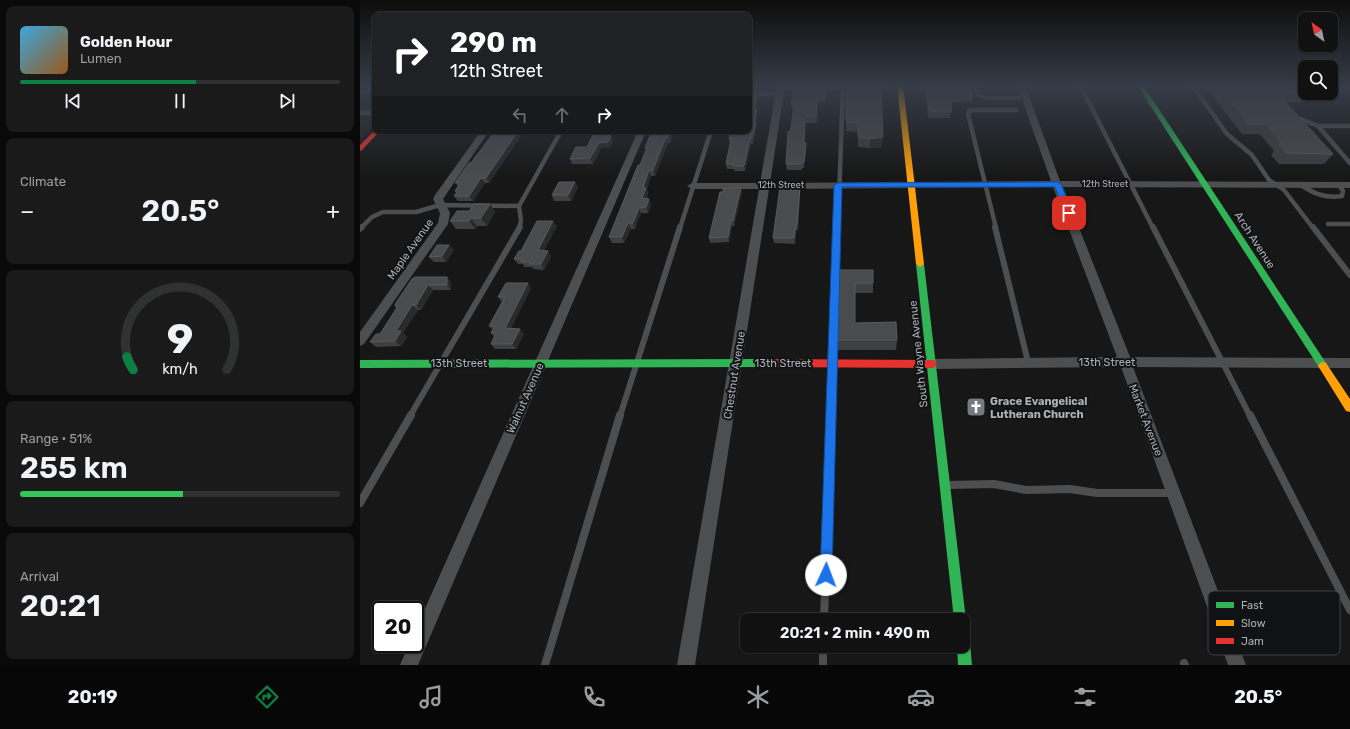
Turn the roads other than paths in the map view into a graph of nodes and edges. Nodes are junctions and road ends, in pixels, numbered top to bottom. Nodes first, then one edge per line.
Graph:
1 (776, 116) edge
2 (841, 116) edge
3 (904, 116) edge
4 (969, 116) edge
5 (1033, 116) edge
6 (1097, 116) edge
7 (1160, 116) edge
8 (1214, 116) edge
9 (1296, 116) edge
10 (1318, 126) junction
11 (1349, 127) edge
12 (374, 134) edge
13 (483, 134) edge
14 (559, 134) edge
15 (641, 134) edge
16 (709, 134) edge
17 (360, 149) edge
18 (1350, 163) edge
19 (1058, 184) junction
20 (1133, 184) junction
21 (1276, 184) junction
22 (765, 185) junction
23 (838, 185) junction
24 (912, 185) junction
25 (985, 185) junction
26 (1205, 185) junction
27 (1350, 185) edge
28 (692, 186) junction
29 (440, 205) junction
30 (520, 206) junction
31 (1328, 224) dead end
32 (1350, 224) edge
33 (360, 229) edge
34 (1350, 275) edge
35 (360, 340) edge
36 (636, 362) junction
37 (1028, 362) junction
38 (1125, 362) junction
39 (1224, 362) junction
40 (440, 363) junction
41 (736, 363) junction
42 (834, 363) junction
43 (1321, 363) junction
44 (1350, 363) edge
45 (360, 364) edge
46 (540, 364) junction
47 (932, 364) junction
48 (1350, 408) edge
49 (945, 485) junction
50 (1174, 494) junction
51 (360, 503) edge
52 (1210, 591) edge
53 (1350, 610) edge
54 (824, 613) edge
55 (959, 613) edge
56 (823, 653) edge
57 (964, 653) edge
58 (1233, 655) edge
59 (409, 665) edge
60 (545, 665) edge
61 (686, 665) edge
62 (823, 665) edge
63 (966, 665) edge
64 (1237, 665) edge

1 - 22 street, Chestnut Avenue
2 - 23 lane
3 - 24 street, South Wayne Avenue
4 - 25 lane
5 - 19 street, Market Avenue
6 - 20 lane
7 - 26 street, Arch Avenue
8 - 21 lane
9 - 10 lane
10 - 11 lane
10 - 18 lane
12 - 17 street
13 - 29 street, Maple Avenue
14 - 30 lane
15 - 46 street, Walnut Avenue
16 - 28 lane
19 - 20 street, 12th Street
19 - 25 street, 12th Street
19 - 38 street, Market Avenue
20 - 26 street, 12th Street
20 - 39 lane
21 - 26 street, 12th Street
21 - 27 street, 12th Street
21 - 34 lane
22 - 23 street, 12th Street
22 - 28 street, 12th Street
22 - 41 street, Chestnut Avenue
23 - 24 street, 12th Street
23 - 42 lane
24 - 25 street, 12th Street
24 - 47 street, South Wayne Avenue
25 - 37 lane
26 - 43 street, Arch Avenue
28 - 36 lane
29 - 30 lane
29 - 33 lane
29 - 35 street, Maple Avenue
30 - 40 lane
31 - 32 lane
36 - 41 street, 13th Street
36 - 46 street, 13th Street
36 - 60 lane
37 - 38 street, 13th Street
37 - 47 street, 13th Street
38 - 39 street, 13th Street
38 - 50 street, Market Avenue
39 - 43 street, 13th Street
39 - 53 lane
40 - 45 street, 13th Street
40 - 46 street, 13th Street
40 - 51 lane
41 - 42 street, 13th Street
41 - 61 street, Chestnut Avenue
42 - 47 street, 13th Street
42 - 54 lane
43 - 44 street, 13th Street
43 - 48 street, Arch Avenue
46 - 59 street, Walnut Avenue
47 - 49 street, South Wayne Avenue
49 - 50 lane
49 - 55 street, South Wayne Avenue
50 - 52 street, Market Avenue
56 - 62 lane
57 - 63 street
58 - 64 street, Market Avenue

